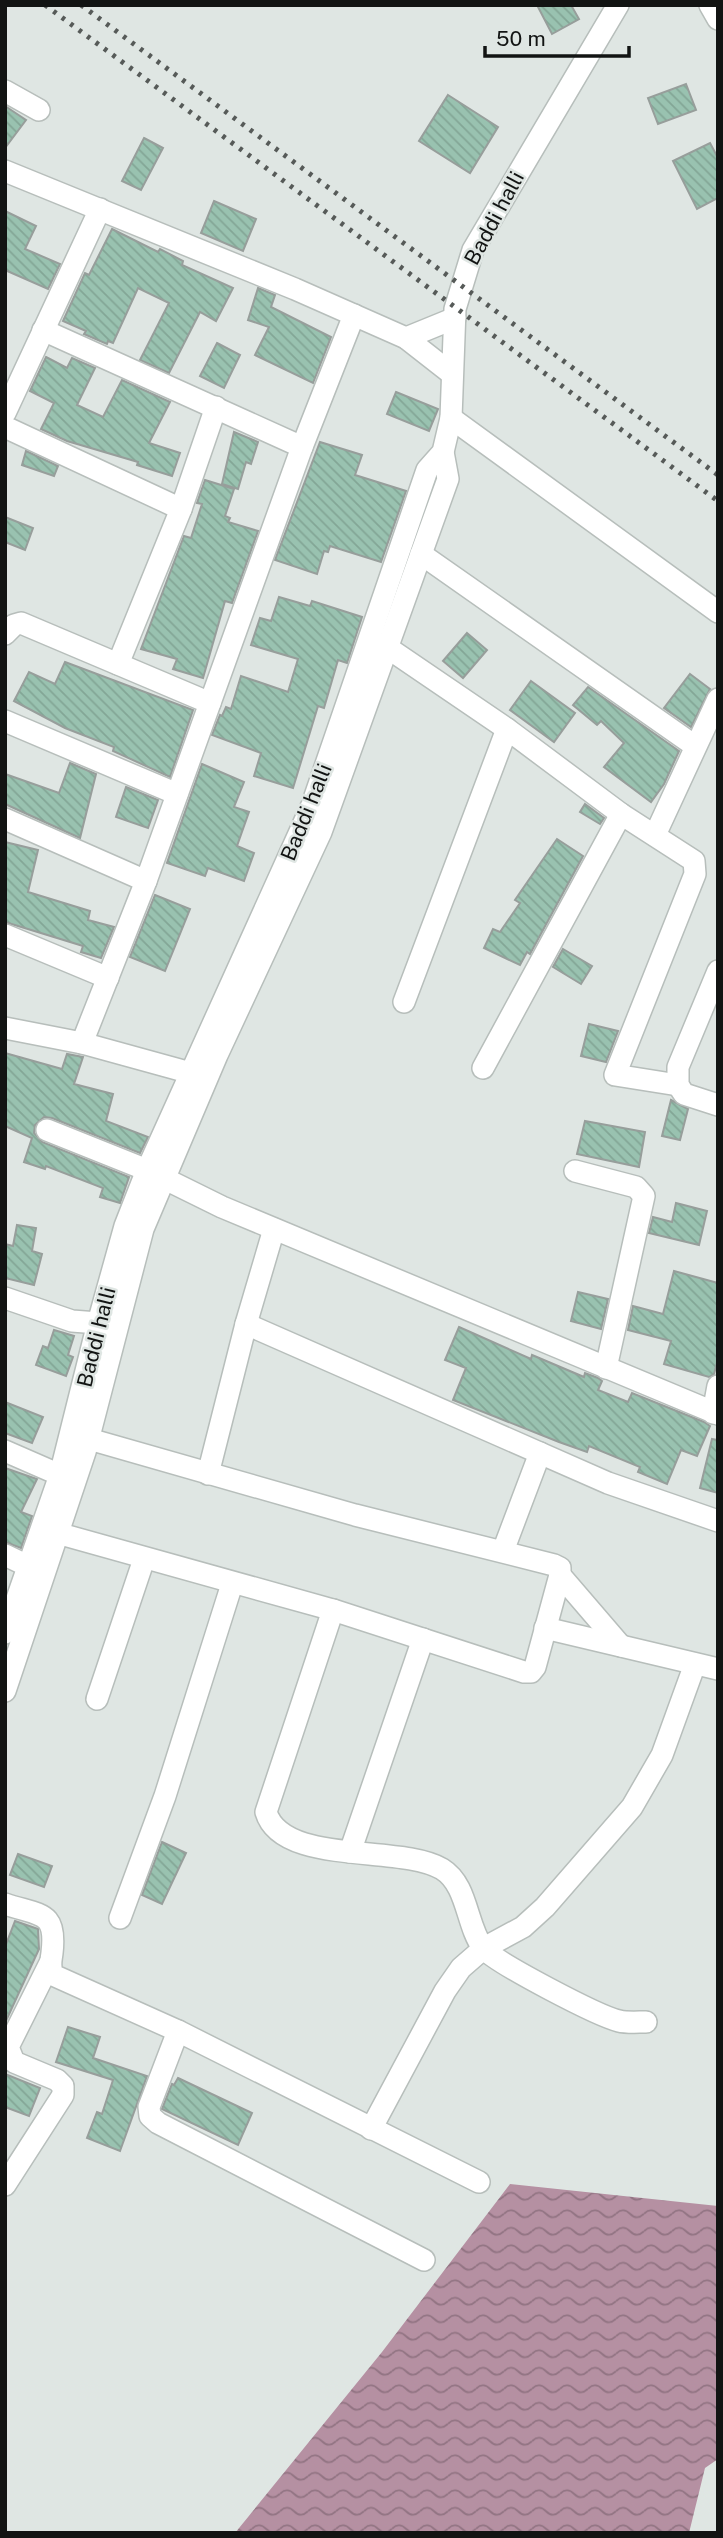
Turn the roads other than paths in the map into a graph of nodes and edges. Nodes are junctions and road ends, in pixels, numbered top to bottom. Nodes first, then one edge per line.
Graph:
1 (618, 5) edge
2 (710, 5) edge
3 (718, 19) edge
4 (5, 90) edge
5 (39, 110) dead end
6 (6, 173) edge
7 (100, 209) junction
8 (354, 316) junction
9 (454, 318) junction
10 (43, 330) junction
11 (406, 338) junction
12 (453, 374) junction
13 (216, 407) junction
14 (5, 413) edge
15 (451, 418) junction
16 (5, 427) edge
17 (302, 447) junction
18 (443, 452) junction
19 (181, 509) junction
20 (421, 554) junction
21 (718, 612) edge
22 (5, 634) edge
23 (388, 648) junction
24 (118, 664) junction
25 (718, 699) edge
26 (210, 704) junction
27 (5, 721) edge
28 (507, 729) junction
29 (695, 746) junction
30 (177, 794) junction
31 (621, 814) junction
32 (5, 819) edge
33 (655, 835) junction
34 (146, 881) junction
35 (5, 935) edge
36 (718, 971) edge
37 (108, 978) junction
38 (404, 1002) dead end
39 (5, 1028) edge
40 (82, 1043) junction
41 (484, 1068) dead end
42 (191, 1073) junction
43 (678, 1085) junction
44 (718, 1105) edge
45 (47, 1130) dead end
46 (575, 1171) dead end
47 (155, 1174) junction
48 (274, 1229) junction
49 (5, 1298) edge
50 (107, 1324) junction
51 (246, 1324) junction
52 (606, 1368) junction
53 (718, 1386) edge
54 (715, 1413) edge
55 (89, 1439) junction
56 (5, 1451) edge
57 (540, 1453) junction
58 (208, 1474) junction
59 (60, 1475) junction
60 (718, 1521) edge
61 (51, 1532) junction
62 (503, 1551) junction
63 (5, 1555) edge
64 (144, 1559) junction
65 (30, 1567) junction
66 (560, 1575) junction
67 (232, 1584) junction
68 (333, 1609) junction
69 (545, 1628) junction
70 (5, 1633) edge
71 (423, 1639) junction
72 (621, 1646) junction
73 (695, 1664) junction
74 (718, 1669) edge
75 (5, 1691) edge
76 (97, 1699) dead end
77 (350, 1852) junction
78 (5, 1904) edge
79 (120, 1918) dead end
80 (484, 1948) junction
81 (50, 1964) junction
82 (646, 2022) dead end
83 (178, 2031) junction
84 (371, 2129) junction
85 (479, 2182) dead end
86 (5, 2185) edge
87 (424, 2260) dead end

1 - 9 street, Baddi halli
2 - 3 street
4 - 5 street
6 - 7 street
7 - 8 street
7 - 10 street
8 - 11 street
8 - 17 street
9 - 11 street
9 - 12 street, Baddi halli
10 - 13 street
10 - 14 street
11 - 12 street
12 - 15 street, Baddi halli
13 - 17 street
13 - 19 street
15 - 18 street, Baddi halli
15 - 21 street
16 - 19 street
17 - 26 street
18 - 20 street
18 - 42 street, Baddi halli
19 - 24 street
20 - 23 street
20 - 29 street
22 - 24 street
23 - 28 street
23 - 47 street
24 - 26 street
25 - 29 street
26 - 30 street
27 - 30 street
28 - 31 street
28 - 38 street
29 - 33 street
30 - 34 street
31 - 33 street
31 - 41 street
32 - 34 street
33 - 43 street
34 - 37 street
35 - 37 street
36 - 43 street
37 - 40 street
39 - 40 street
40 - 42 street
42 - 47 street, Baddi halli
43 - 44 street
45 - 47 street
46 - 52 street
47 - 48 street
47 - 50 street, Baddi halli
48 - 51 street
48 - 52 street
49 - 50 street
50 - 55 street
50 - 59 street, Baddi halli
51 - 57 street
51 - 58 street
52 - 54 street
53 - 54 street
55 - 58 street
55 - 61 street
56 - 59 street
57 - 60 street
57 - 62 street
58 - 62 street
59 - 61 street, Baddi halli
61 - 64 street
61 - 65 street, Baddi halli
61 - 75 street
62 - 66 street
63 - 65 street
64 - 67 street
64 - 76 street
65 - 70 street, Baddi halli
66 - 69 street
66 - 72 street
67 - 68 street
67 - 79 street
68 - 71 street
68 - 77 street
69 - 71 street
69 - 72 street
71 - 77 street
72 - 73 street
73 - 74 street
73 - 80 street
77 - 80 street
78 - 81 street
80 - 82 street
80 - 84 street
81 - 83 street
81 - 86 street
83 - 84 street
83 - 87 street
84 - 85 street

